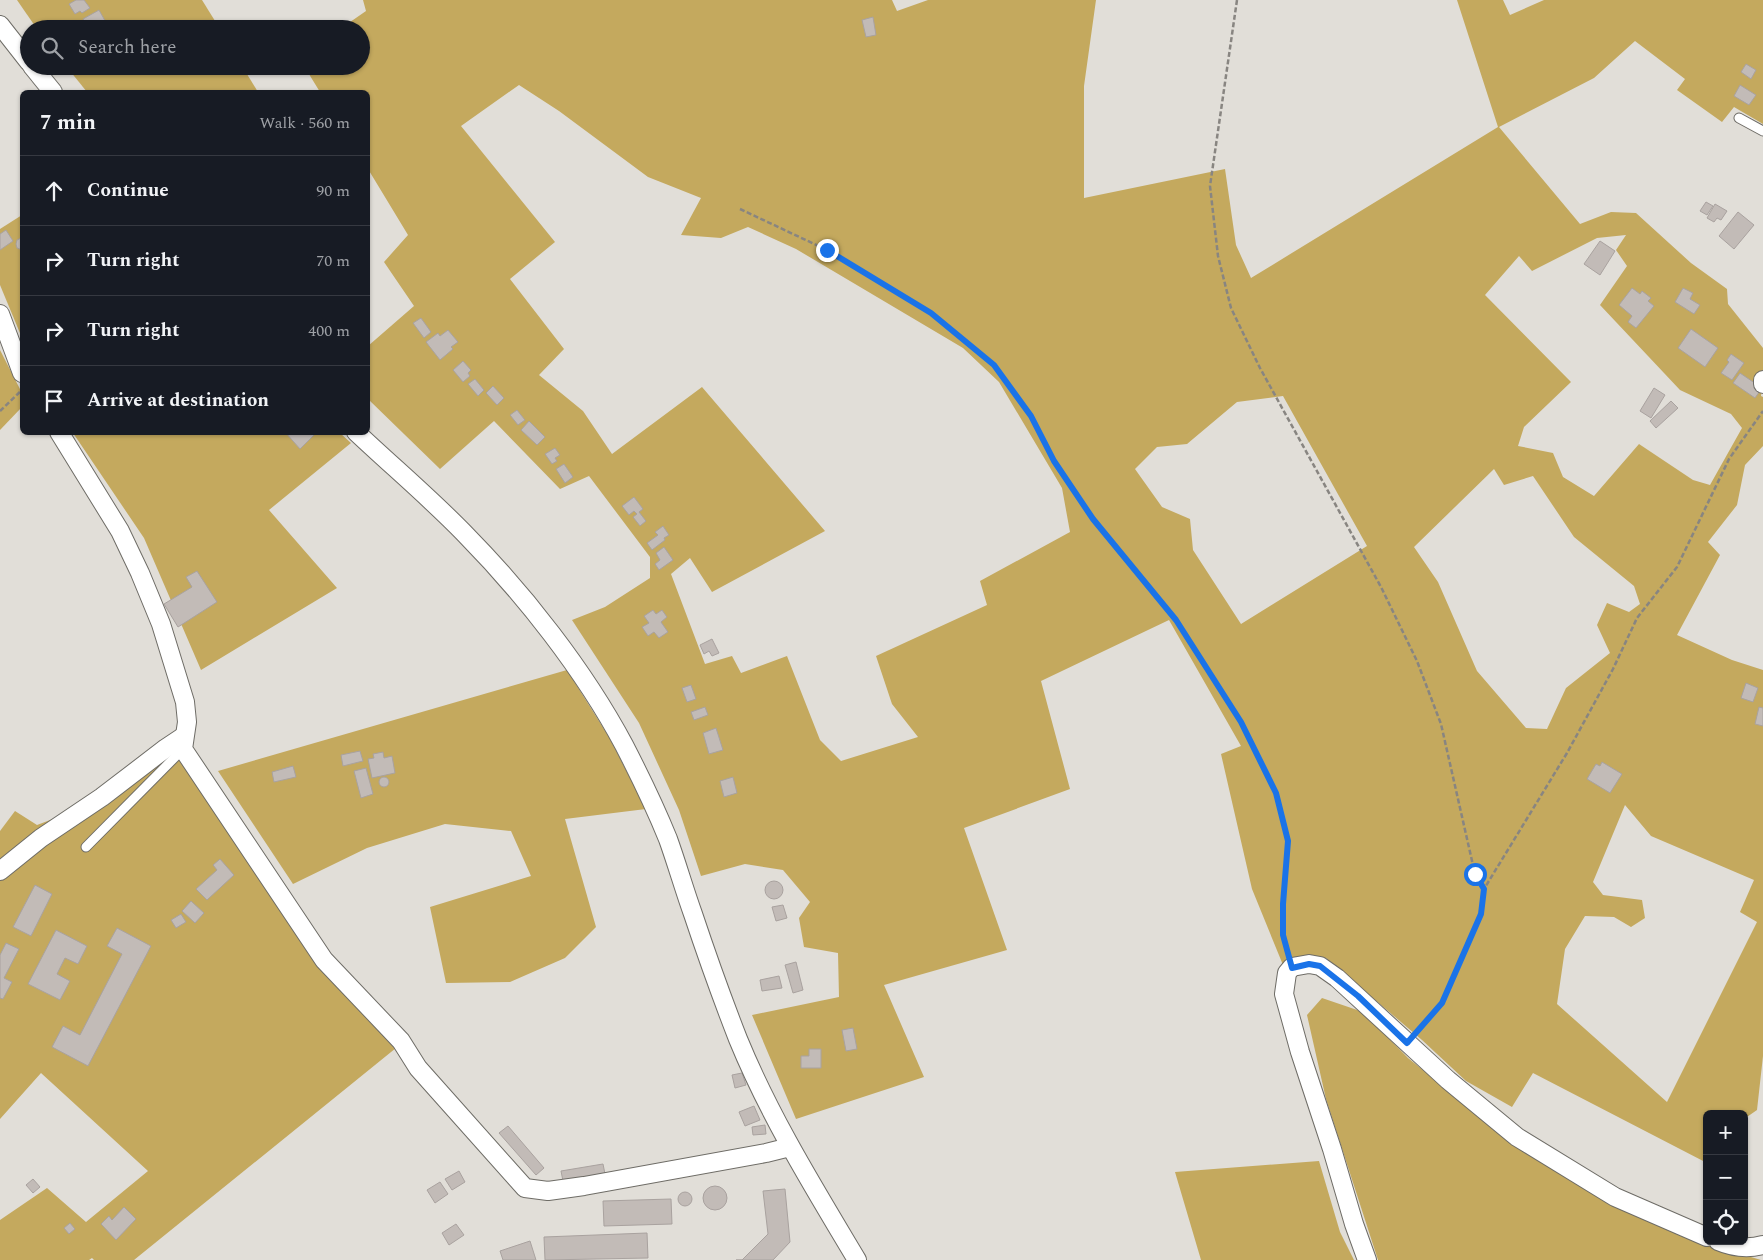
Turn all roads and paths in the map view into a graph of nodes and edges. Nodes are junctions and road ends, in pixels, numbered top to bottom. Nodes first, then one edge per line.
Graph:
1 (1237, 0) edge
2 (0, 25) edge
3 (20, 51) edge
4 (39, 75) edge
5 (51, 90) edge
6 (1739, 118) dead end
7 (1763, 131) edge
8 (740, 209) dead end
9 (0, 314) edge
10 (20, 368) edge
11 (20, 392) edge
12 (0, 411) edge
13 (1763, 411) edge
14 (60, 435) edge
15 (359, 435) edge
16 (183, 742) junction
17 (86, 847) dead end
18 (0, 872) edge
19 (1484, 889) junction
20 (1292, 968) junction
21 (1407, 1043) junction
22 (790, 1147) junction
23 (1703, 1235) edge
24 (1727, 1245) edge
25 (1762, 1247) edge
26 (857, 1260) edge
27 (1367, 1260) edge

1 - 19 path
2 - 3 street
4 - 5 street
6 - 7 lane
8 - 20 path
9 - 10 street
11 - 12 path
13 - 19 path
14 - 16 street
15 - 22 street
16 - 17 lane
16 - 18 street
16 - 22 street
19 - 21 path
20 - 21 street
20 - 27 street
21 - 23 street
22 - 26 street
24 - 25 street

